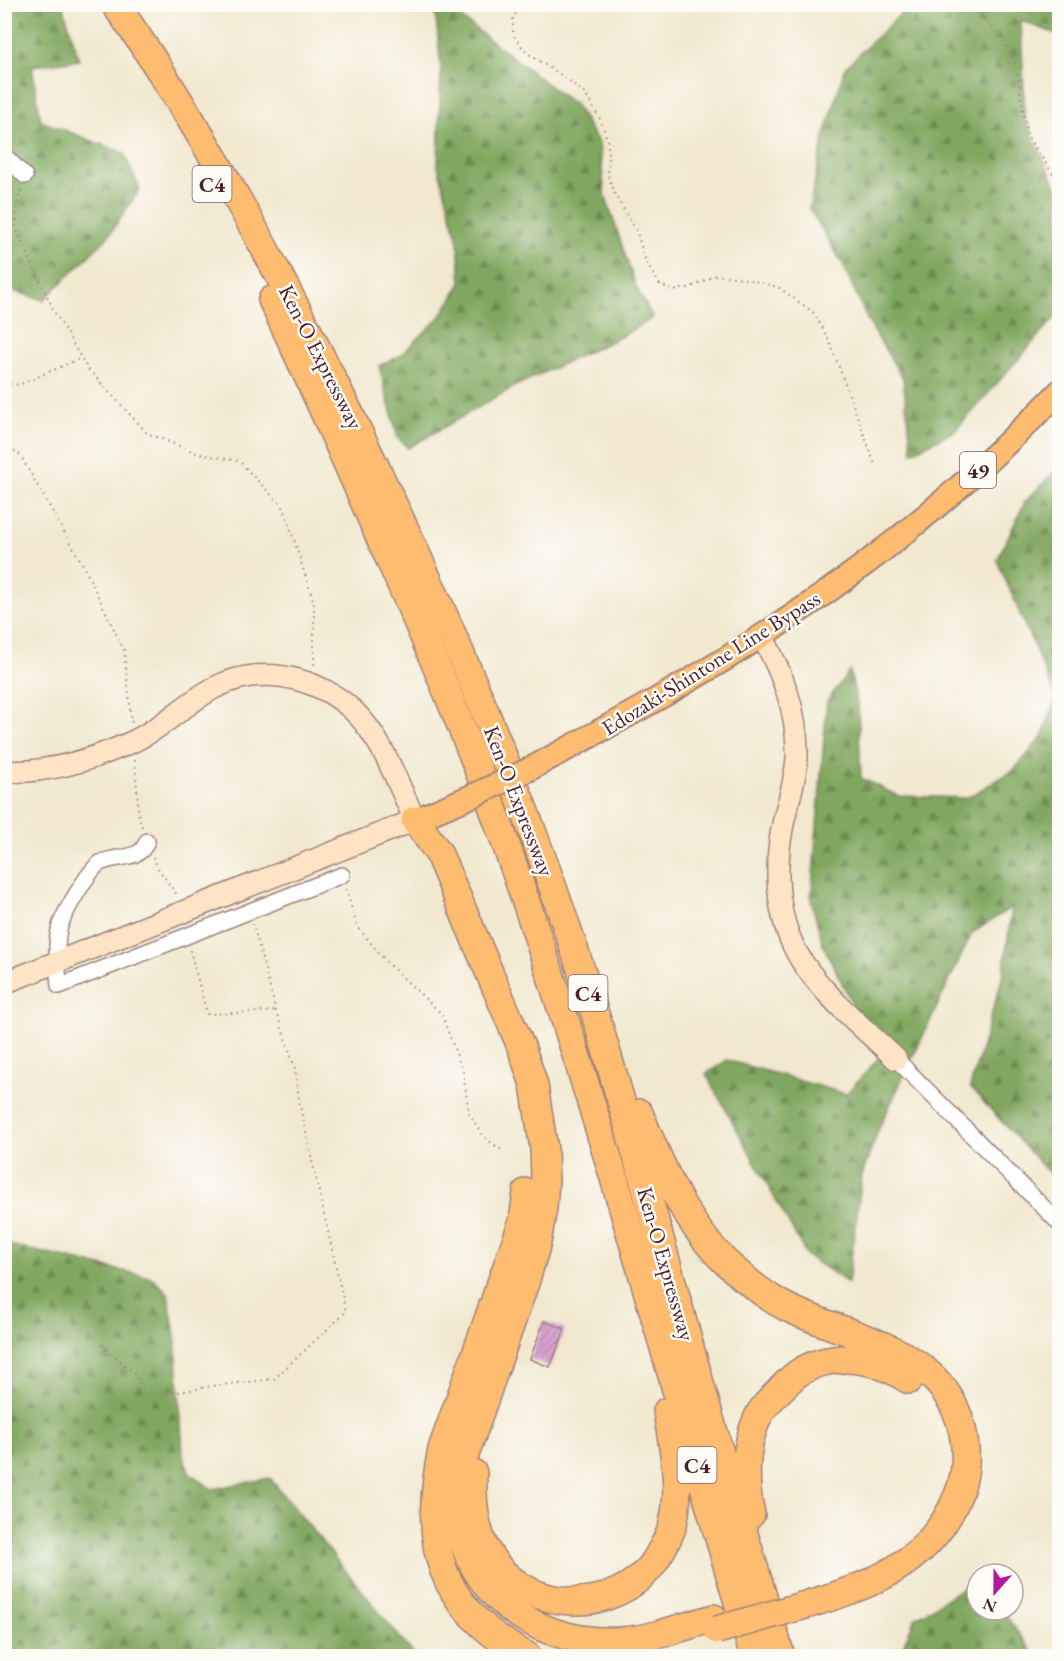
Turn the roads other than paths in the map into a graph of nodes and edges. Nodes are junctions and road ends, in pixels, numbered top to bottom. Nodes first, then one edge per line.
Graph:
1 (110, 4) edge
2 (115, 4) edge
3 (4, 155) edge
4 (25, 176) road end
5 (1059, 391) edge
6 (762, 636) junction
7 (4, 771) edge
8 (415, 820) junction
9 (147, 841) dead end
10 (342, 875) road end
11 (57, 962) junction
12 (4, 983) edge
13 (587, 990) junction
14 (896, 1059) joint
15 (1059, 1224) edge
16 (641, 1272) junction
17 (470, 1408) junction
18 (800, 1600) junction
19 (527, 1656) edge
20 (754, 1656) edge
21 (782, 1656) edge

1 - 16 highway, Ken-O Expressway / C4
2 - 13 highway, Ken-O Expressway / C4
3 - 4 street
5 - 6 main road, Edozaki-Shintone Line Bypass / 49
6 - 8 main road, Edozaki-Shintone Line Bypass / 49, bridge
6 - 14 street
7 - 8 street
8 - 11 street
8 - 17 highway
9 - 11 street
10 - 11 street
11 - 12 street
13 - 18 highway
13 - 21 highway, Ken-O Expressway / C4
14 - 15 street
16 - 17 highway
16 - 20 highway, Ken-O Expressway / C4
17 - 18 highway
17 - 19 highway
18 - 21 highway

